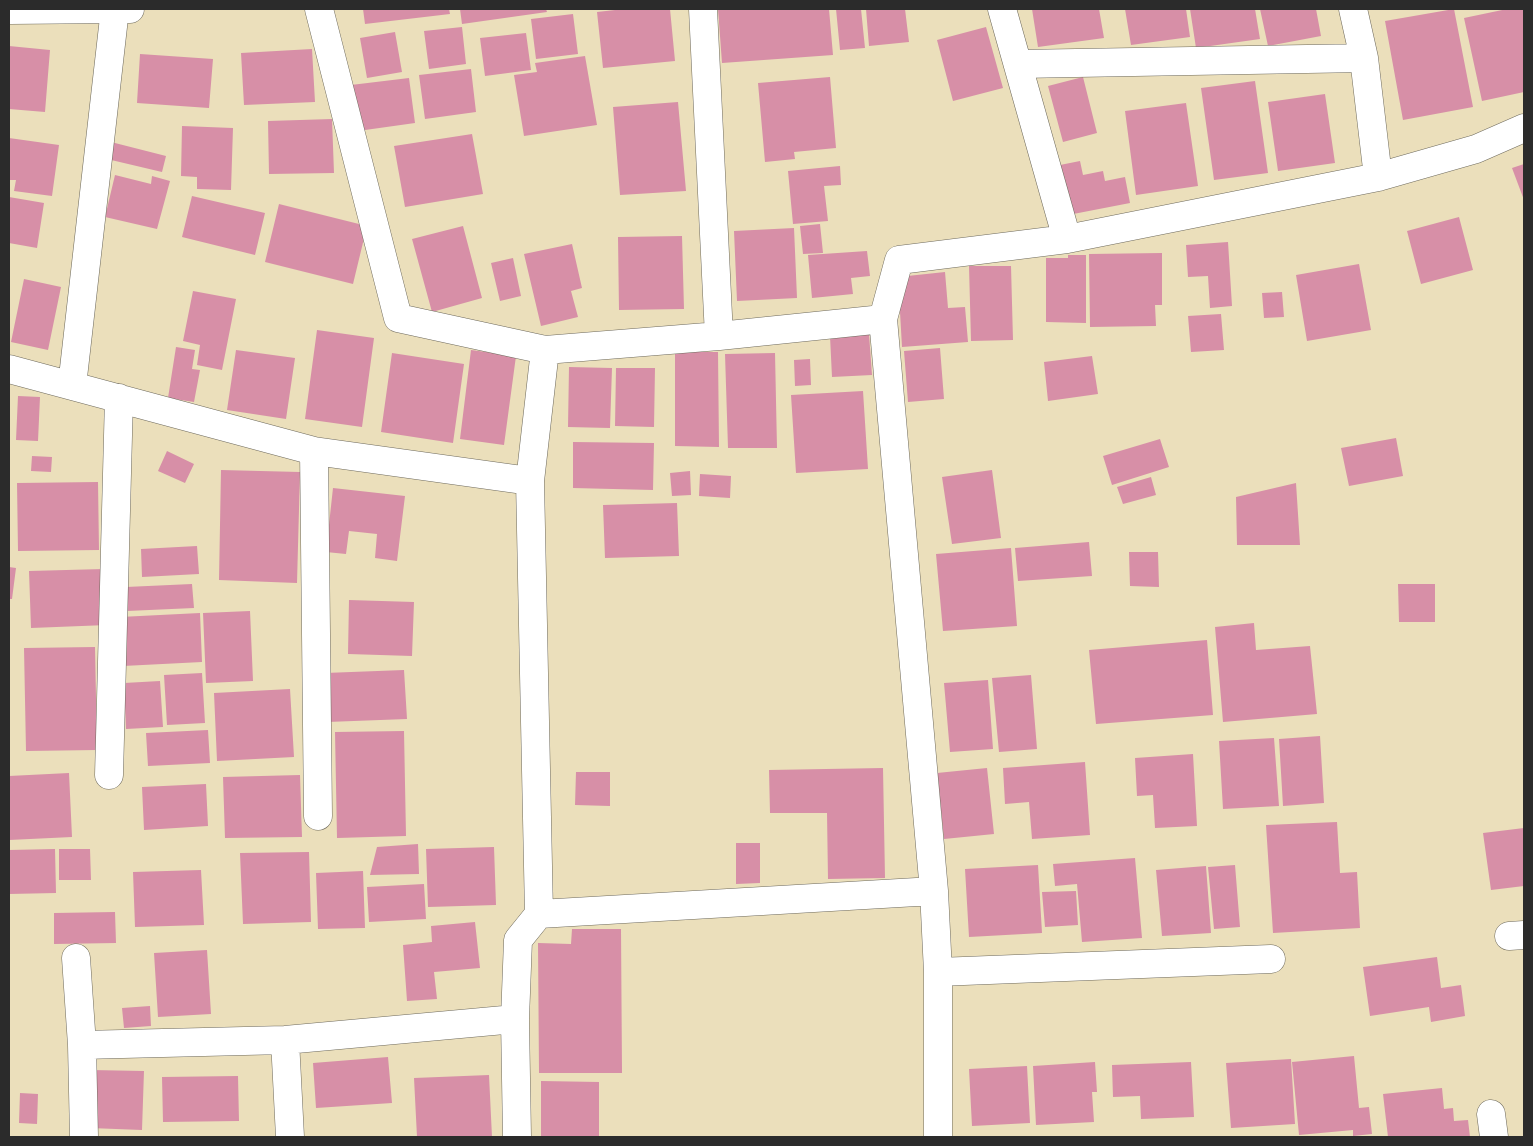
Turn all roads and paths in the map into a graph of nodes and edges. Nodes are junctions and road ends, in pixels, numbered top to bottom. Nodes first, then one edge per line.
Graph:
1 (115, 9) edge
2 (130, 9) edge
3 (319, 9) edge
4 (702, 9) edge
5 (1002, 9) edge
6 (1353, 9) edge
7 (9, 10) edge
8 (1364, 58) junction
9 (1019, 64) junction
10 (1524, 128) edge
11 (1378, 178) junction
12 (1067, 239) junction
13 (884, 318) junction
14 (719, 336) junction
15 (546, 350) junction
16 (9, 369) edge
17 (72, 386) junction
18 (119, 398) junction
19 (314, 451) junction
20 (530, 480) junction
21 (109, 775) dead end
22 (318, 816) dead end
23 (934, 891) junction
24 (540, 914) junction
25 (76, 958) dead end
26 (1271, 959) dead end
27 (938, 972) junction
28 (515, 1019) junction
29 (285, 1040) junction
30 (82, 1045) junction
31 (84, 1137) edge
32 (290, 1137) edge
33 (517, 1137) edge
34 (938, 1137) edge

1 - 2 street
1 - 7 street
1 - 17 street
3 - 15 street
4 - 14 street
5 - 9 street
6 - 8 street
8 - 9 street
8 - 11 street
9 - 12 street
10 - 11 street
11 - 12 street
12 - 13 street
13 - 14 street
13 - 23 street
14 - 15 street
15 - 20 street
16 - 17 street
17 - 18 street
18 - 19 street
18 - 21 street
19 - 20 street
19 - 22 street
20 - 24 street
23 - 24 street
23 - 27 street
24 - 28 street
25 - 30 street
26 - 27 street
27 - 34 street
28 - 29 street
28 - 33 street
29 - 30 street
29 - 32 street
30 - 31 street

